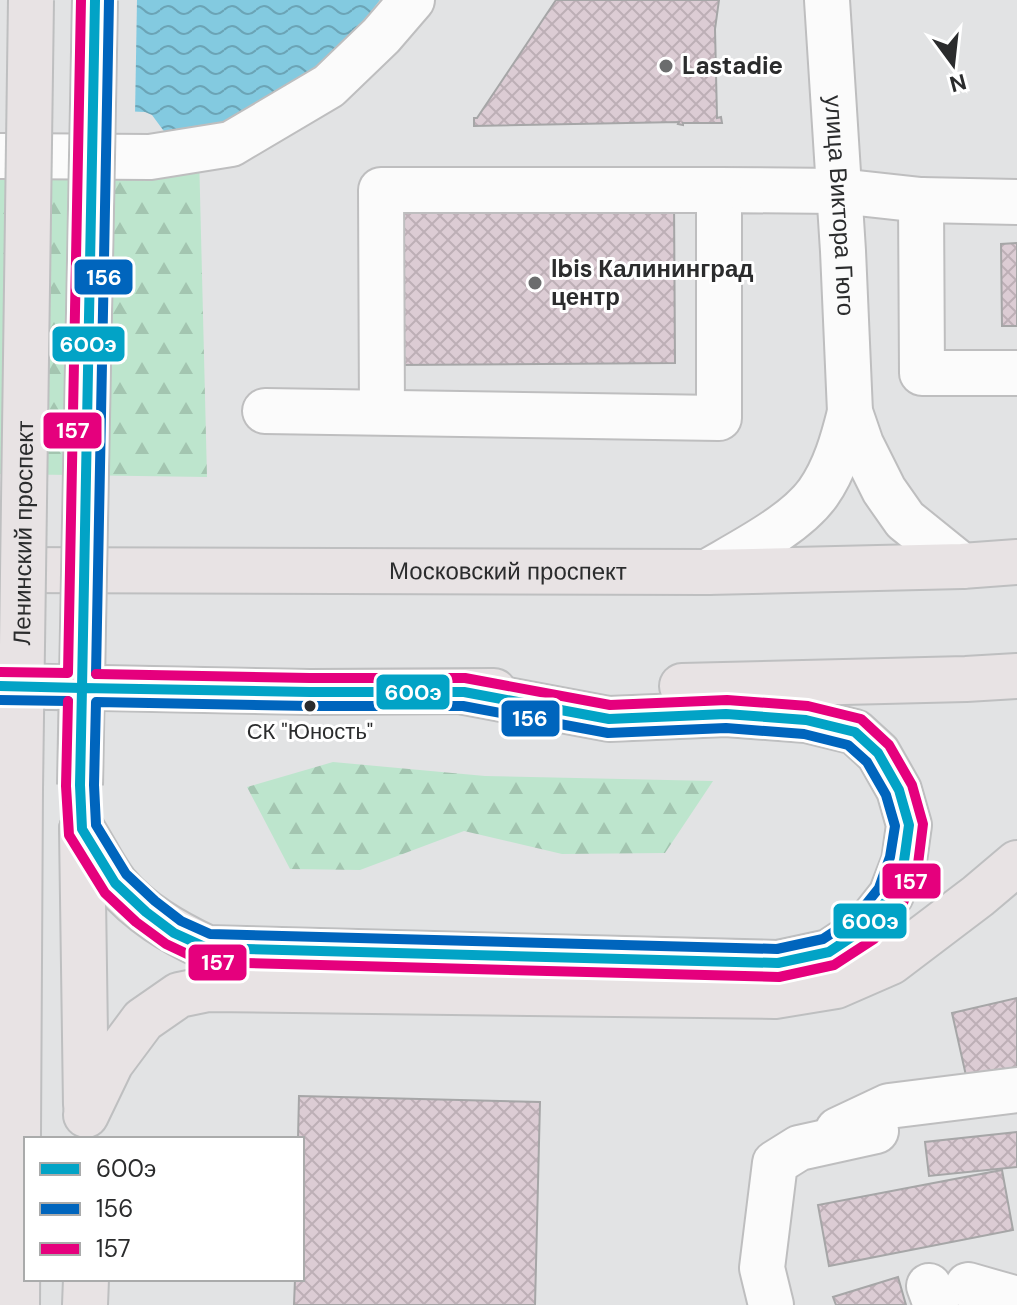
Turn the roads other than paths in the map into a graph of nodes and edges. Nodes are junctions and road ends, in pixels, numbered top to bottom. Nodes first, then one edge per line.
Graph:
1 (31, 0) edge
2 (95, 0) edge
3 (412, 0) edge
4 (827, 0) edge
5 (0, 156) edge
6 (719, 190) junction
7 (839, 191) junction
8 (921, 200) junction
9 (1017, 202) edge
10 (1017, 373) edge
11 (265, 411) dead end
12 (382, 412) junction
13 (850, 412) junction
14 (1017, 562) edge
15 (962, 566) junction
16 (0, 570) edge
17 (707, 572) junction
18 (1017, 676) edge
19 (0, 686) edge
20 (464, 692) junction
21 (20, 789) junction
22 (82, 829) junction
23 (0, 836) edge
24 (1017, 863) edge
25 (1017, 1090) edge
26 (86, 1127) edge
27 (876, 1131) dead end
28 (0, 1139) edge
29 (799, 1148) junction
30 (18, 1218) junction
31 (86, 1281) edge
32 (766, 1286) edge
33 (944, 1292) edge
34 (1017, 1299) edge
35 (17, 1305) edge
36 (85, 1305) edge

1 - 21 main road, Ленинский проспект, bridge
2 - 22 main road, bridge
3 - 5 street
4 - 7 street, улица Виктора Гюго
6 - 7 street
6 - 12 street
6 - 12 street
7 - 8 street
7 - 13 street, улица Виктора Гюго
8 - 9 street
8 - 10 street
11 - 12 street
13 - 15 street, улица Виктора Гюго
13 - 17 street, улица Виктора Гюго
14 - 15 main road, Московский проспект
15 - 17 main road, Московский проспект
16 - 17 main road, Московский проспект
18 - 20 main road
19 - 20 main road
20 - 22 main road
21 - 23 main road
21 - 30 main road, Ленинский проспект
22 - 26 main road
24 - 26 main road
25 - 29 street
27 - 29 street
28 - 30 main road
29 - 32 street
30 - 35 main road, Ленинский проспект
31 - 36 main road
33 - 34 street

